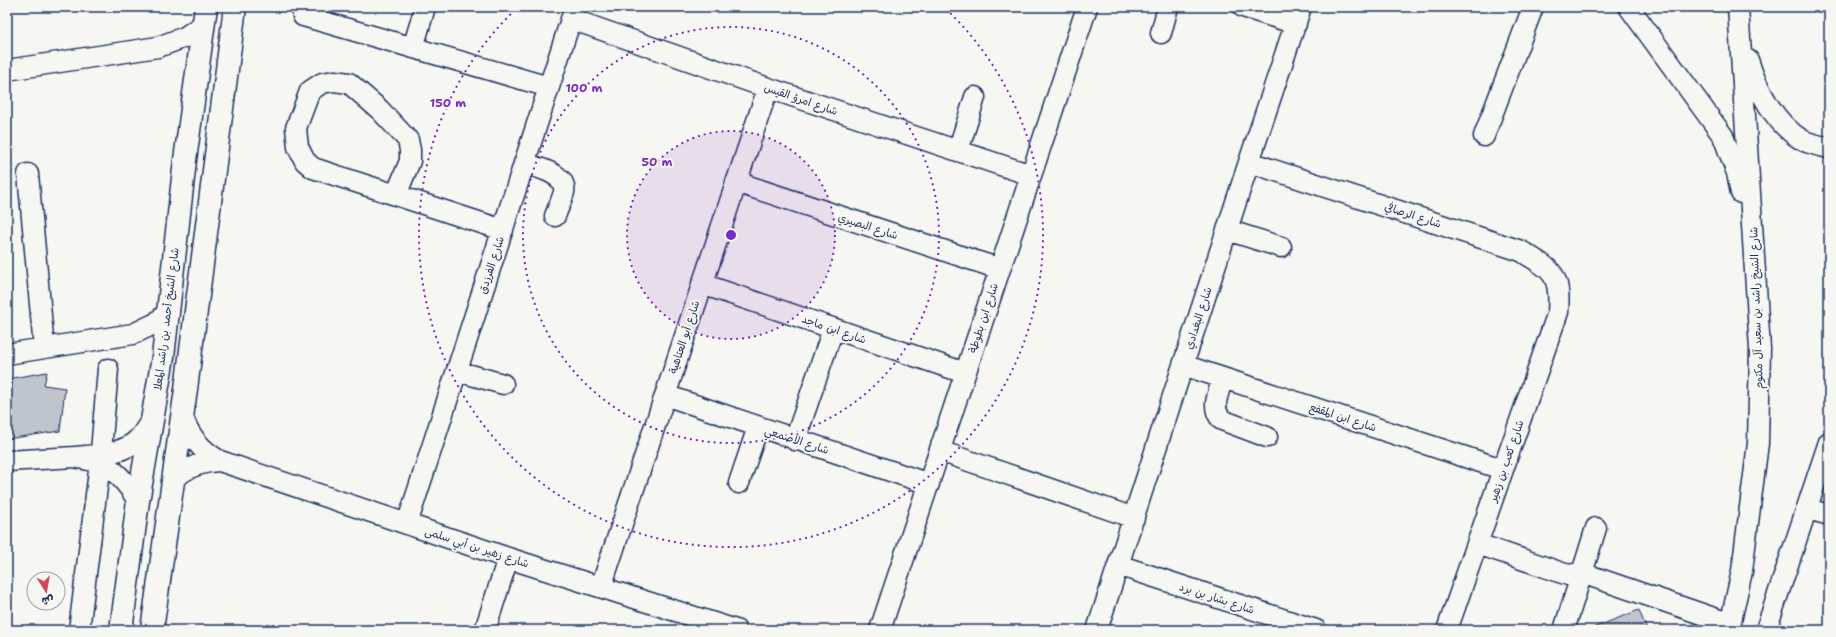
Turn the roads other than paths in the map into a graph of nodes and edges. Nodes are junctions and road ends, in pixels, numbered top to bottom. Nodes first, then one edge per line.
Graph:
1 (235, 7) edge
2 (425, 7) edge
3 (1086, 7) edge
4 (1168, 7) edge
5 (1242, 7) edge
6 (1528, 7) edge
7 (1533, 7) edge
8 (1630, 7) edge
9 (1738, 7) edge
10 (573, 13) edge
11 (315, 15) edge
12 (205, 16) edge
13 (1298, 16) edge
14 (1161, 33) dead end
15 (1740, 33) junction
16 (1522, 37) junction
17 (158, 47) junction
18 (414, 48) junction
19 (199, 62) junction
20 (7, 70) edge
21 (549, 87) junction
22 (768, 88) junction
23 (975, 97) dead end
24 (1484, 136) dead end
25 (1829, 148) edge
26 (958, 151) junction
27 (1249, 162) junction
28 (524, 164) junction
29 (28, 174) dead end
30 (1031, 176) junction
31 (736, 182) junction
32 (396, 195) junction
33 (555, 216) dead end
34 (503, 230) junction
35 (1227, 230) junction
36 (1281, 247) dead end
37 (1755, 258) junction
38 (1000, 269) junction
39 (702, 284) junction
40 (1560, 291) joint
41 (168, 312) junction
42 (833, 329) junction
43 (133, 334) junction
44 (44, 348) junction
45 (7, 354) edge
46 (163, 357) junction
47 (1183, 365) junction
48 (108, 369) dead end
49 (457, 370) junction
50 (965, 373) junction
51 (1223, 378) junction
52 (503, 384) dead end
53 (665, 395) junction
54 (182, 414) junction
55 (152, 420) junction
56 (758, 427) junction
57 (1267, 437) dead end
58 (795, 440) junction
59 (1828, 447) edge
60 (940, 451) junction
61 (100, 459) junction
62 (7, 461) edge
63 (220, 462) junction
64 (1502, 470) junction
65 (173, 478) junction
66 (739, 483) dead end
67 (929, 484) junction
68 (138, 501) junction
69 (1808, 509) junction
70 (1829, 515) edge
71 (1134, 518) junction
72 (407, 524) junction
73 (1596, 528) dead end
74 (1478, 544) junction
75 (508, 558) junction
76 (1118, 565) junction
77 (1582, 573) junction
78 (601, 587) junction
79 (690, 623) edge
80 (1275, 624) edge
81 (1730, 627) edge
82 (79, 630) edge
83 (121, 630) edge
84 (152, 630) edge
85 (485, 630) edge
86 (736, 630) edge
87 (880, 630) edge
88 (1097, 630) edge
89 (1316, 630) edge
90 (1447, 630) edge
91 (1564, 630) edge
92 (1766, 630) edge

1 - 54 main road
2 - 18 street
3 - 30 street, شارع ابن بطوطة
4 - 14 street
5 - 13 street
6 - 16 street
7 - 16 street
8 - 37 street
9 - 15 street, شارع الشيخ راشد بن سعيد آل مكتوم
10 - 21 street, شارع الفرزدق
10 - 22 street, شارع امرؤ القيس
11 - 18 street
12 - 17 street
12 - 19 main road, شارع الشيخ أحمد بن راشد المعلا
13 - 27 street, شارع البغدادي
15 - 25 street
15 - 37 street, شارع الشيخ راشد بن سعيد آل مكتوم
16 - 24 street
17 - 19 street
17 - 20 street
18 - 21 street
19 - 41 main road, شارع الشيخ أحمد بن راشد المعلا
21 - 28 street, شارع الفرزدق
22 - 26 street, شارع امرؤ القيس
22 - 31 street, شارع أبو العتاهية
23 - 26 street
26 - 30 street, شارع امرؤ القيس
27 - 35 street, شارع البغدادي
27 - 40 street, شارع الرصافي
28 - 33 street
28 - 34 street, شارع الفرزدق
29 - 44 street
30 - 38 street, شارع ابن بطوطة
31 - 38 street, شارع البصيري
31 - 39 street, شارع أبو العتاهية
32 - 32 street
32 - 34 street
34 - 49 street, شارع الفرزدق
35 - 36 street
35 - 47 street, شارع البغدادي
37 - 81 street, شارع الشيخ راشد بن سعيد آل مكتوم
38 - 50 street, شارع ابن بطوطة
39 - 42 street, شارع ابن ماجد
39 - 53 street, شارع أبو العتاهية
40 - 64 street, شارع كعب بن زهير
41 - 43 street
41 - 46 main road, شارع الشيخ أحمد بن راشد المعلا
42 - 50 street, شارع ابن ماجد
42 - 58 street
43 - 44 street
43 - 46 street
44 - 45 street
46 - 55 main road, شارع الشيخ أحمد بن راشد المعلا
47 - 51 street, شارع ابن المقفع
47 - 71 street, شارع البغدادي
48 - 61 street
49 - 52 street
49 - 72 street, شارع الفرزدق
50 - 60 street, شارع ابن بطوطة
51 - 57 street
51 - 64 street, شارع ابن المقفع
53 - 56 street, شارع الأصمعي
53 - 78 street, شارع أبو العتاهية
54 - 63 street, شارع زهير بن أبي سلمى
54 - 65 main road
55 - 61 street
55 - 68 main road, شارع الشيخ أحمد بن راشد المعلا
56 - 58 street, شارع الأصمعي
56 - 66 street
58 - 67 street, شارع الأصمعي
59 - 69 street
60 - 67 street, شارع ابن بطوطة
60 - 71 street
61 - 62 street
61 - 68 street
61 - 82 street
63 - 65 street, شارع زهير بن أبي سلمى
63 - 72 street, شارع زهير بن أبي سلمى
64 - 74 street, شارع كعب بن زهير
65 - 84 main road
67 - 87 street, شارع ابن بطوطة
68 - 83 main road, شارع الشيخ أحمد بن راشد المعلا
69 - 70 street
69 - 92 street
71 - 76 street, شارع البغدادي
72 - 75 street, شارع زهير بن أبي سلمى
73 - 77 street
74 - 77 street
74 - 90 street, شارع كعب بن زهير
75 - 78 street, شارع زهير بن أبي سلمى
75 - 85 street
76 - 80 street, شارع بشار بن برد
76 - 88 street, شارع البغدادي
77 - 81 street
77 - 91 street
78 - 79 street, شارع زهير بن أبي سلمى
79 - 86 street, شارع زهير بن أبي سلمى
80 - 89 street, شارع بشار بن برد

